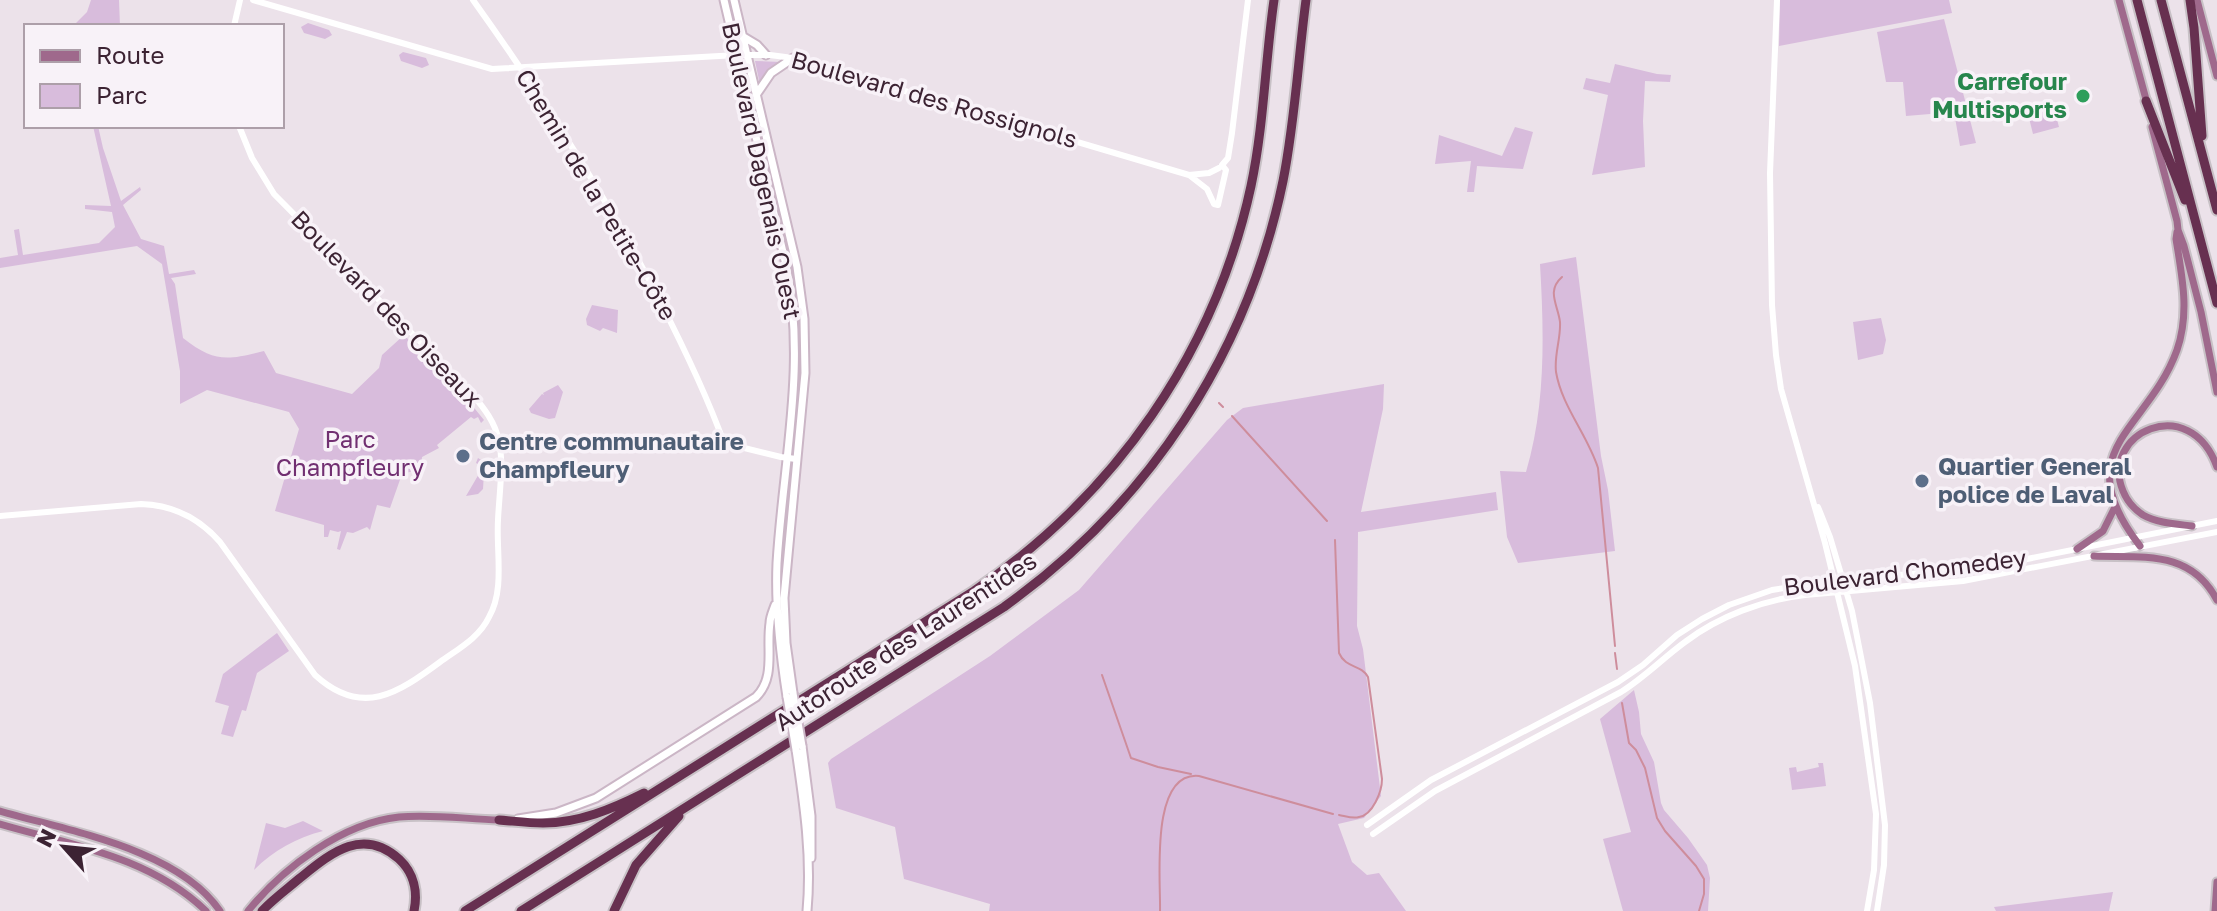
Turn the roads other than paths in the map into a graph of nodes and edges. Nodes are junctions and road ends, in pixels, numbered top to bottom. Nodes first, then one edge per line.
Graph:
1 (240, 0) edge
2 (253, 0) edge
3 (473, 0) edge
4 (724, 0) edge
5 (734, 0) edge
6 (1248, 0) edge
7 (1273, 0) edge
8 (1306, 0) edge
9 (1777, 0) edge
10 (2119, 0) edge
11 (2137, 0) edge
12 (2161, 0) edge
13 (2190, 0) edge
14 (2197, 0) edge
15 (234, 24) edge
16 (742, 36) junction
17 (746, 54) junction
18 (737, 55) junction
19 (766, 55) junction
20 (793, 58) junction
21 (521, 68) junction
22 (2217, 76) edge
23 (756, 95) junction
24 (2146, 101) junction
25 (240, 128) edge
26 (2203, 159) junction
27 (1221, 166) junction
28 (1189, 175) junction
29 (2217, 210) edge
30 (2178, 230) junction
31 (2200, 236) junction
32 (2217, 303) edge
33 (2217, 392) edge
34 (787, 457) junction
35 (796, 459) junction
36 (2217, 467) edge
37 (2115, 507) junction
38 (0, 516) edge
39 (2217, 521) edge
40 (2192, 526) junction
41 (2217, 532) edge
42 (2134, 538) junction
43 (2140, 546) junction
44 (2077, 549) junction
45 (2094, 556) junction
46 (1839, 580) junction
47 (1846, 590) junction
48 (1837, 591) junction
49 (777, 599) junction
50 (2217, 600) edge
51 (788, 682) junction
52 (690, 769) junction
53 (688, 806) junction
54 (0, 811) edge
55 (499, 820) junction
56 (0, 824) edge
57 (1367, 825) dead end
58 (1373, 834) dead end
59 (2217, 882) edge
60 (219, 909) edge
61 (249, 909) edge
62 (239, 910) edge
63 (206, 911) edge
64 (230, 911) edge
65 (262, 911) edge
66 (414, 911) edge
67 (465, 911) edge
68 (521, 911) edge
69 (614, 911) edge
70 (807, 911) edge
71 (1867, 911) edge
72 (1877, 911) edge
73 (2215, 911) edge

1 - 15 street
2 - 21 street, Boulevard des Rossignols
3 - 21 street, Chemin de la Petite-Côte
4 - 18 main road, Boulevard Dagenais Ouest
5 - 16 main road, Boulevard Dagenais Ouest
6 - 27 street
7 - 52 highway, Autoroute des Laurentides
8 - 53 highway, Autoroute des Laurentides
9 - 46 street
10 - 24 main road
11 - 31 highway
12 - 26 highway
13 - 26 highway
14 - 22 main road
16 - 17 main road, Boulevard Dagenais Ouest
16 - 19 main road
17 - 18 street, Boulevard des Rossignols
17 - 19 street, Boulevard des Rossignols
17 - 23 main road, Boulevard Dagenais Ouest
18 - 21 street, Boulevard des Rossignols
18 - 34 main road, Boulevard Dagenais Ouest
19 - 20 street, Boulevard des Rossignols
20 - 23 main road
20 - 28 street, Boulevard des Rossignols
21 - 34 street, Chemin de la Petite-Côte
23 - 35 main road, Boulevard Dagenais Ouest
24 - 30 main road
24 - 31 highway
25 - 38 street, Boulevard des Oiseaux
26 - 29 highway
27 - 28 street, Boulevard des Rossignols
27 - 28 street
30 - 33 main road
30 - 37 main road
31 - 32 highway
34 - 35 street
34 - 49 main road, Boulevard Dagenais Ouest
35 - 51 main road, Boulevard Dagenais Ouest
36 - 40 main road
37 - 42 main road
37 - 44 main road
39 - 40 street, Boulevard Chomedey
40 - 42 street, Boulevard Chomedey
41 - 43 street, Boulevard Chomedey
42 - 43 main road
42 - 44 street, Boulevard Chomedey
43 - 45 street, Boulevard Chomedey
44 - 46 street, Boulevard Chomedey
45 - 47 street, Boulevard Chomedey
45 - 50 main road
46 - 47 street
46 - 48 street
46 - 57 street, Boulevard Chomedey
47 - 48 street, Boulevard Chomedey
47 - 72 street
48 - 58 street, Boulevard Chomedey
48 - 71 street
49 - 51 main road, Boulevard Dagenais Ouest
49 - 55 main road
51 - 70 main road, Boulevard Dagenais Ouest, bridge
52 - 55 highway
52 - 67 highway
53 - 68 highway, Autoroute des Laurentides
53 - 69 highway
54 - 60 main road
55 - 61 main road
56 - 63 main road
59 - 73 main road
60 - 64 main road
61 - 62 main road
65 - 66 highway

